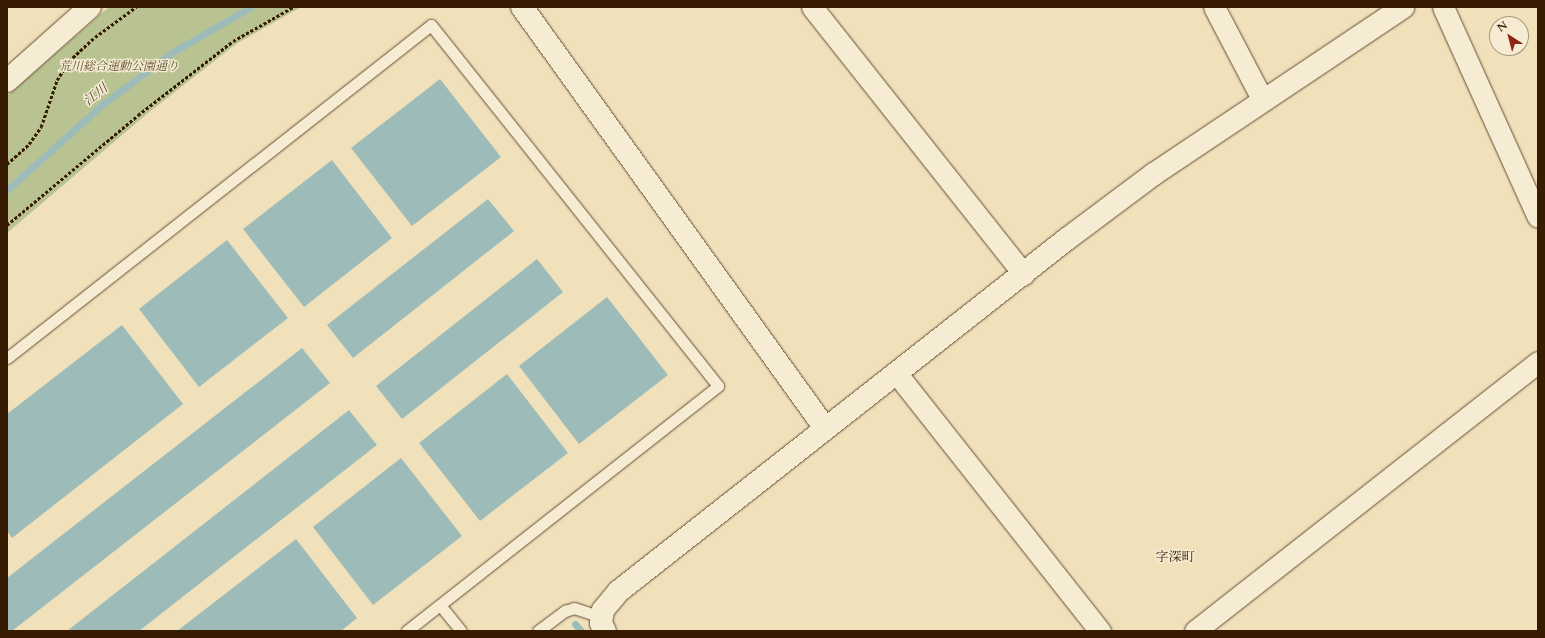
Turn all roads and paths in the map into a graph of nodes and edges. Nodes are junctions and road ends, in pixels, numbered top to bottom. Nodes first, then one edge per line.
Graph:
1 (90, 7) edge
2 (136, 7) edge
3 (293, 7) edge
4 (522, 7) edge
5 (812, 7) edge
6 (1214, 7) edge
7 (1403, 7) edge
8 (1443, 7) edge
9 (7, 81) edge
10 (1262, 99) junction
11 (7, 164) edge
12 (1538, 217) edge
13 (7, 225) edge
14 (1024, 274) junction
15 (7, 358) edge
16 (1538, 362) edge
17 (897, 374) junction
18 (825, 428) junction
19 (440, 604) junction
20 (603, 624) edge
21 (406, 631) edge
22 (461, 631) edge
23 (538, 631) edge
24 (1100, 631) edge
25 (1195, 631) edge

1 - 9 street
2 - 11 path
3 - 13 path
4 - 18 street
5 - 14 street
6 - 10 street
7 - 10 street
8 - 12 street
10 - 14 street
14 - 17 street
15 - 19 lane
16 - 25 street
17 - 18 street
17 - 24 street
18 - 20 street
19 - 21 lane
19 - 22 lane
20 - 23 lane

